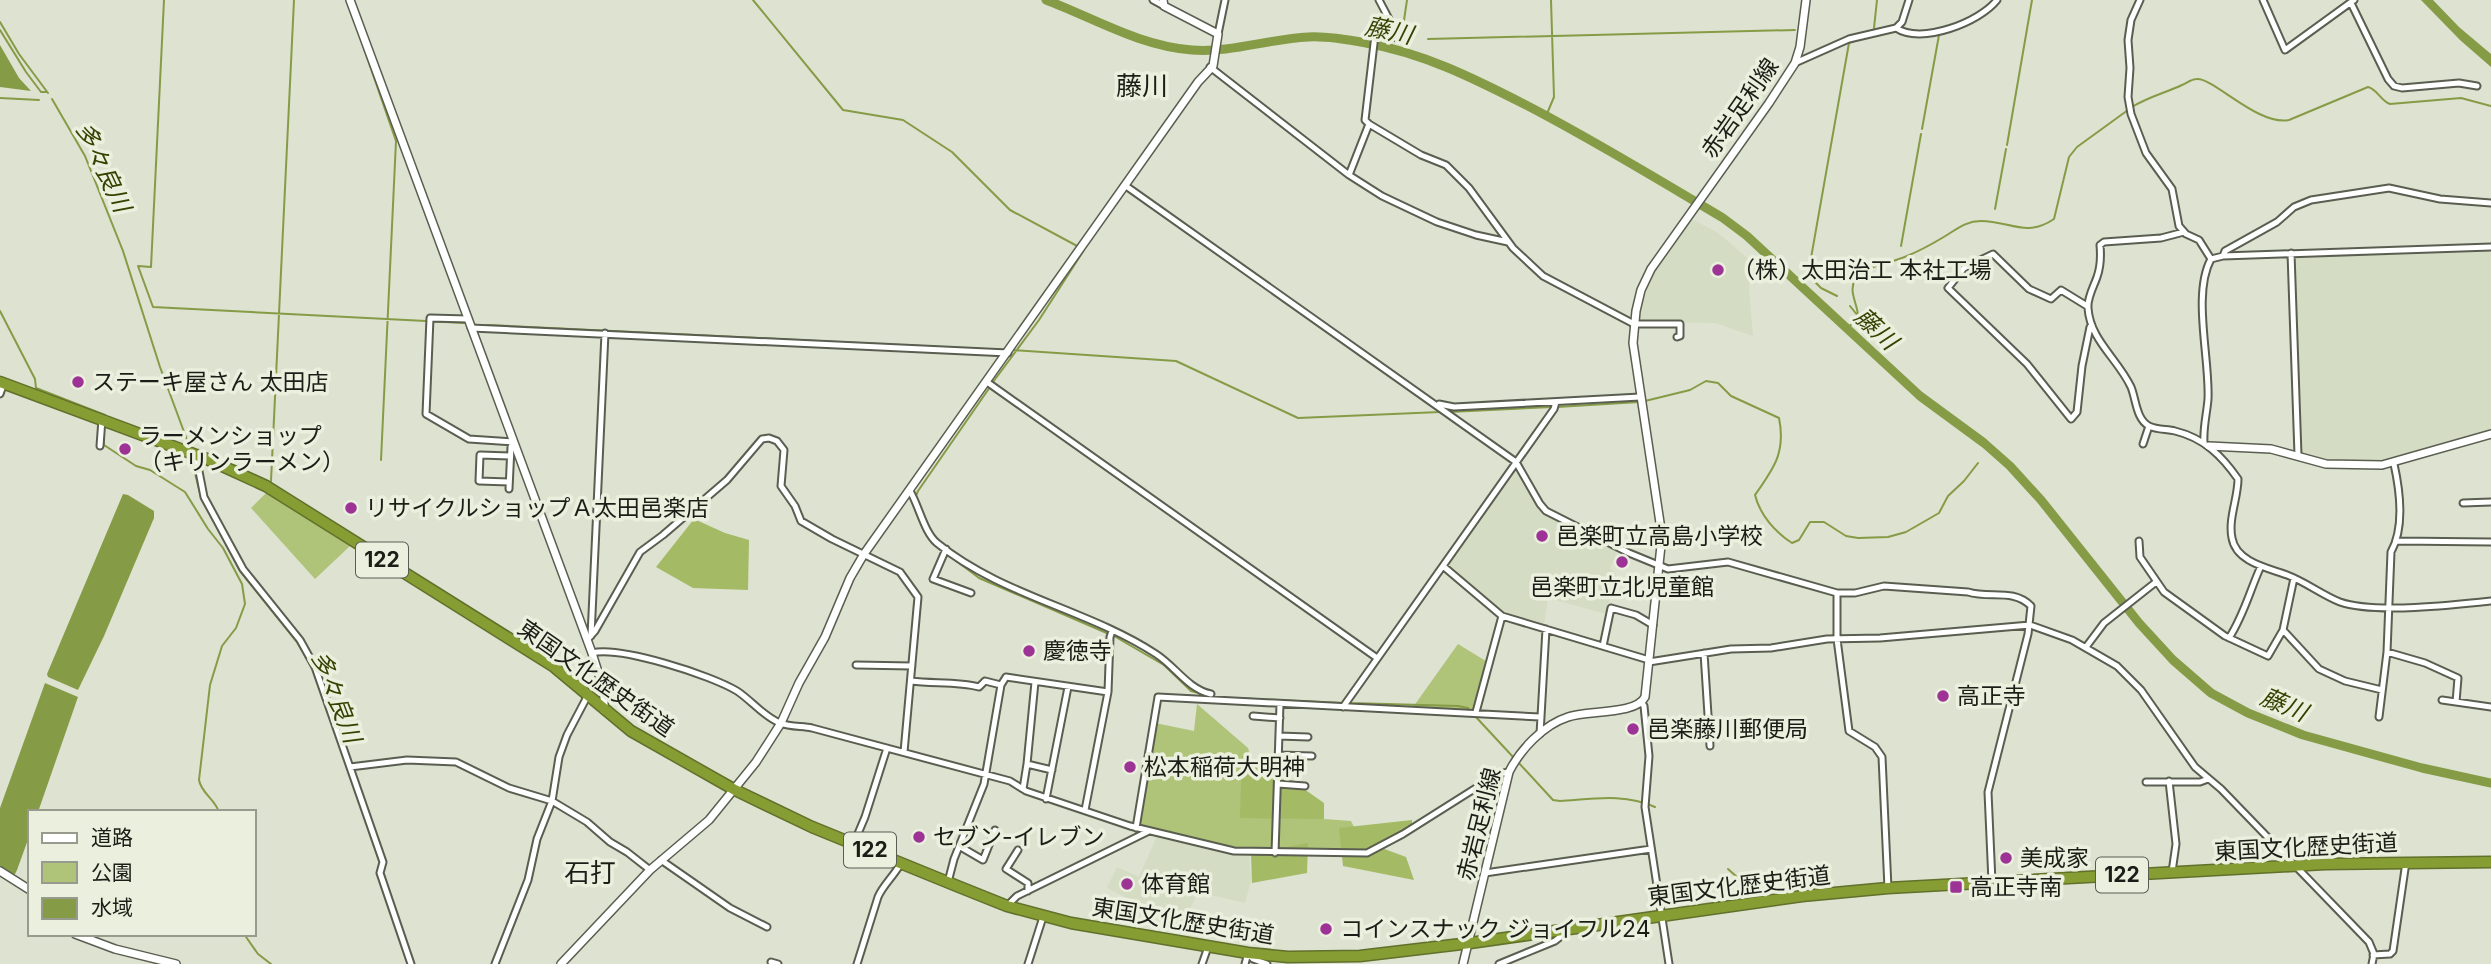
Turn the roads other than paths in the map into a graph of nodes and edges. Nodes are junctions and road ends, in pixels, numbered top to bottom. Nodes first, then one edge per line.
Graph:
1 (350, 0) edge
2 (1153, 0) edge
3 (1225, 0) edge
4 (1379, 0) edge
5 (1805, 0) edge
6 (1909, 0) edge
7 (1997, 0) edge
8 (2140, 0) edge
9 (2263, 0) edge
10 (2352, 2) edge
11 (1164, 3) edge
12 (1896, 28) junction
13 (1218, 34) junction
14 (1794, 63) junction
15 (1210, 67) junction
16 (2477, 86) dead end
17 (1369, 124) junction
18 (1349, 176) junction
19 (1126, 186) junction
20 (2491, 203) edge
21 (2184, 232) junction
22 (1508, 242) junction
23 (2491, 247) edge
24 (2291, 253) junction
25 (2223, 256) junction
26 (2211, 259) junction
27 (2087, 306) junction
28 (468, 319) junction
29 (1634, 324) junction
30 (2090, 327) junction
31 (471, 328) junction
32 (605, 333) junction
33 (1677, 337) dead end
34 (1008, 353) junction
35 (2, 382) edge
36 (987, 382) junction
37 (0, 394) edge
38 (1641, 400) junction
39 (1556, 402) junction
40 (1437, 405) junction
41 (102, 419) junction
42 (2149, 426) junction
43 (2491, 434) edge
44 (513, 442) junction
45 (2143, 444) dead end
46 (2207, 444) junction
47 (100, 446) dead end
48 (195, 454) junction
49 (2298, 455) junction
50 (510, 456) junction
51 (1516, 462) junction
52 (2394, 464) junction
53 (509, 482) junction
54 (509, 489) dead end
55 (910, 491) junction
56 (2491, 502) edge
57 (2463, 503) dead end
58 (2139, 541) dead end
59 (2397, 541) junction
60 (2491, 542) edge
61 (946, 549) junction
62 (864, 554) junction
63 (1443, 566) junction
64 (1660, 566) junction
65 (2262, 566) junction
66 (2294, 578) junction
67 (2156, 582) junction
68 (971, 593) dead end
69 (1837, 593) junction
70 (2491, 601) edge
71 (2388, 606) junction
72 (1502, 616) junction
73 (1653, 625) junction
74 (2030, 625) junction
75 (1546, 629) junction
76 (2283, 630) junction
77 (1112, 631) junction
78 (589, 638) junction
79 (2229, 638) junction
80 (1837, 639) junction
81 (1603, 646) junction
82 (2085, 646) junction
83 (2388, 652) junction
84 (592, 653) junction
85 (1704, 653) junction
86 (1377, 658) junction
87 (1649, 661) junction
88 (856, 665) dead end
89 (912, 666) junction
90 (911, 681) junction
91 (1035, 682) junction
92 (1002, 685) junction
93 (1068, 687) junction
94 (2382, 690) junction
95 (1108, 692) junction
96 (1211, 694) dead end
97 (588, 695) junction
98 (2442, 700) dead end
99 (2456, 702) junction
100 (1642, 703) junction
101 (1280, 704) junction
102 (1343, 707) junction
103 (2491, 707) edge
104 (604, 710) junction
105 (1476, 712) junction
106 (1253, 716) dead end
107 (1540, 717) junction
108 (2379, 717) dead end
109 (1280, 718) junction
110 (781, 723) junction
111 (1540, 735) junction
112 (1279, 736) junction
113 (1308, 737) dead end
114 (1710, 746) dead end
115 (887, 748) junction
116 (904, 752) junction
117 (1279, 755) junction
118 (1312, 756) dead end
119 (1027, 764) junction
120 (350, 767) junction
121 (1052, 770) junction
122 (1509, 772) junction
123 (985, 775) junction
124 (2212, 780) junction
125 (2169, 781) junction
126 (2146, 782) dead end
127 (1278, 784) junction
128 (1305, 786) dead end
129 (1023, 789) junction
130 (735, 790) junction
131 (1046, 799) junction
132 (552, 801) junction
133 (1085, 810) junction
134 (1136, 828) junction
135 (995, 830) dead end
136 (1149, 831) junction
137 (854, 843) junction
138 (959, 846) junction
139 (1651, 849) junction
140 (1018, 850) dead end
141 (1275, 853) junction
142 (661, 860) junction
143 (2406, 862) junction
144 (2491, 862) edge
145 (901, 863) junction
146 (2296, 866) junction
147 (650, 870) junction
148 (0, 871) edge
149 (1485, 873) junction
150 (2172, 873) junction
151 (948, 882) junction
152 (1992, 882) junction
153 (1888, 888) junction
154 (28, 889) edge
155 (1028, 891) junction
156 (1007, 905) junction
157 (1661, 915) junction
158 (1043, 917) junction
159 (767, 927) dead end
160 (1560, 930) junction
161 (80, 936) edge
162 (1470, 943) junction
163 (1208, 947) junction
164 (2373, 955) junction
165 (1247, 959) edge
166 (176, 964) edge
167 (411, 964) edge
168 (495, 964) edge
169 (561, 964) edge
170 (857, 964) edge
171 (1028, 964) edge
172 (1202, 964) edge
173 (1267, 964) edge
174 (1463, 964) edge
175 (1499, 964) edge
176 (1669, 964) edge
177 (2372, 964) edge

1 - 28 street
2 - 11 street
3 - 13 street
4 - 17 street
5 - 14 street, 赤岩足利線
6 - 12 street
7 - 12 street
8 - 21 street
9 - 10 street
10 - 16 street
11 - 13 street
12 - 14 street
13 - 15 street
14 - 29 street, 赤岩足利線
15 - 18 street
15 - 19 street
17 - 18 street
17 - 22 street
18 - 22 street
19 - 34 street
19 - 40 street
20 - 25 street
21 - 26 street
21 - 27 street
22 - 29 street
23 - 24 street
24 - 25 street
24 - 49 street
25 - 26 street
26 - 46 street
27 - 30 street
27 - 30 street
28 - 31 street
28 - 44 street
29 - 33 street
29 - 38 street
30 - 42 street
31 - 32 street
31 - 44 street
32 - 34 street
32 - 78 street
34 - 36 street
35 - 37 street
35 - 41 highway, 東国文化歴史街道 / 122
36 - 55 street
36 - 86 street
38 - 39 street
38 - 64 street
39 - 40 street
39 - 51 street
40 - 51 street
41 - 47 street
41 - 48 highway, 東国文化歴史街道 / 122
42 - 45 street
42 - 46 street
43 - 52 street
44 - 50 street
44 - 78 street
46 - 49 street
46 - 65 street
48 - 97 highway, 東国文化歴史街道 / 122
48 - 120 street
49 - 52 street
50 - 53 street
50 - 53 street
51 - 63 street
51 - 64 street
52 - 59 street
53 - 54 street
55 - 61 street
55 - 62 street
56 - 57 street
58 - 67 street
59 - 60 street
59 - 71 street
61 - 68 street
61 - 77 street
62 - 78 street
62 - 89 street
62 - 110 street
63 - 72 street
63 - 86 street
64 - 69 street
64 - 73 street
65 - 66 street
65 - 79 street
66 - 71 street
66 - 76 street
67 - 79 street
67 - 82 street
69 - 74 street
69 - 80 street
70 - 71 street
71 - 83 street
72 - 75 street
72 - 105 street
73 - 81 street
73 - 87 street
74 - 80 street
74 - 82 street
74 - 152 street
75 - 81 street
75 - 107 street
76 - 79 street
76 - 94 street
77 - 95 street
77 - 96 street
78 - 84 street
80 - 85 street
80 - 153 street
81 - 87 street
82 - 124 street
83 - 94 street
83 - 99 street
84 - 104 street
84 - 110 street
85 - 87 street
85 - 114 street
86 - 102 street
87 - 100 street
88 - 89 street
89 - 90 street
90 - 92 street
90 - 116 street
91 - 92 street
91 - 93 street
91 - 119 street
92 - 123 street
93 - 95 street
93 - 121 street
94 - 108 street
95 - 133 street
97 - 104 highway, 東国文化歴史街道 / 122
97 - 132 street
98 - 99 street
99 - 103 street
100 - 111 street, 赤岩足利線
100 - 139 street
101 - 102 street
101 - 109 street
101 - 134 street
102 - 105 street
104 - 130 highway, 東国文化歴史街道 / 122
105 - 107 street
106 - 109 street
107 - 111 street
109 - 112 street
110 - 115 street
110 - 130 street
111 - 122 street, 赤岩足利線
112 - 113 street
112 - 117 street
115 - 116 street
115 - 137 street
116 - 123 street
117 - 118 street
117 - 127 street
119 - 121 street
119 - 129 street
120 - 132 street
120 - 167 street
121 - 131 street
122 - 141 street
122 - 149 street, 赤岩足利線
123 - 129 street
123 - 138 street
124 - 125 street
124 - 146 street
125 - 126 street
125 - 150 street
127 - 128 street
127 - 141 street
129 - 131 street
130 - 137 highway, 東国文化歴史街道 / 122
130 - 142 street
131 - 133 street
132 - 147 street
132 - 168 street
133 - 134 street
134 - 136 street
135 - 138 street
136 - 141 street
136 - 155 street
137 - 145 highway, 東国文化歴史街道 / 122
138 - 151 street
139 - 149 street
139 - 157 street
140 - 155 street
142 - 147 street
142 - 159 street
143 - 144 highway, 東国文化歴史街道 / 122
143 - 146 highway, 東国文化歴史街道 / 122
143 - 164 street
145 - 151 highway, 東国文化歴史街道 / 122
145 - 170 street
146 - 150 highway, 東国文化歴史街道 / 122
146 - 164 street
147 - 169 street
148 - 154 street
149 - 162 street, 赤岩足利線
150 - 152 highway, 東国文化歴史街道 / 122
151 - 156 highway, 東国文化歴史街道 / 122
152 - 153 highway, 東国文化歴史街道 / 122
153 - 157 highway, 東国文化歴史街道 / 122
155 - 156 street
156 - 158 highway, 東国文化歴史街道 / 122
157 - 160 highway, 東国文化歴史街道 / 122
157 - 176 street
158 - 163 highway, 東国文化歴史街道 / 122
158 - 171 street
160 - 162 highway, 東国文化歴史街道 / 122
160 - 175 street
161 - 166 street
162 - 165 highway, 東国文化歴史街道 / 122
162 - 174 street, 赤岩足利線
163 - 165 highway, 東国文化歴史街道 / 122
163 - 172 street
164 - 177 street
165 - 173 street

